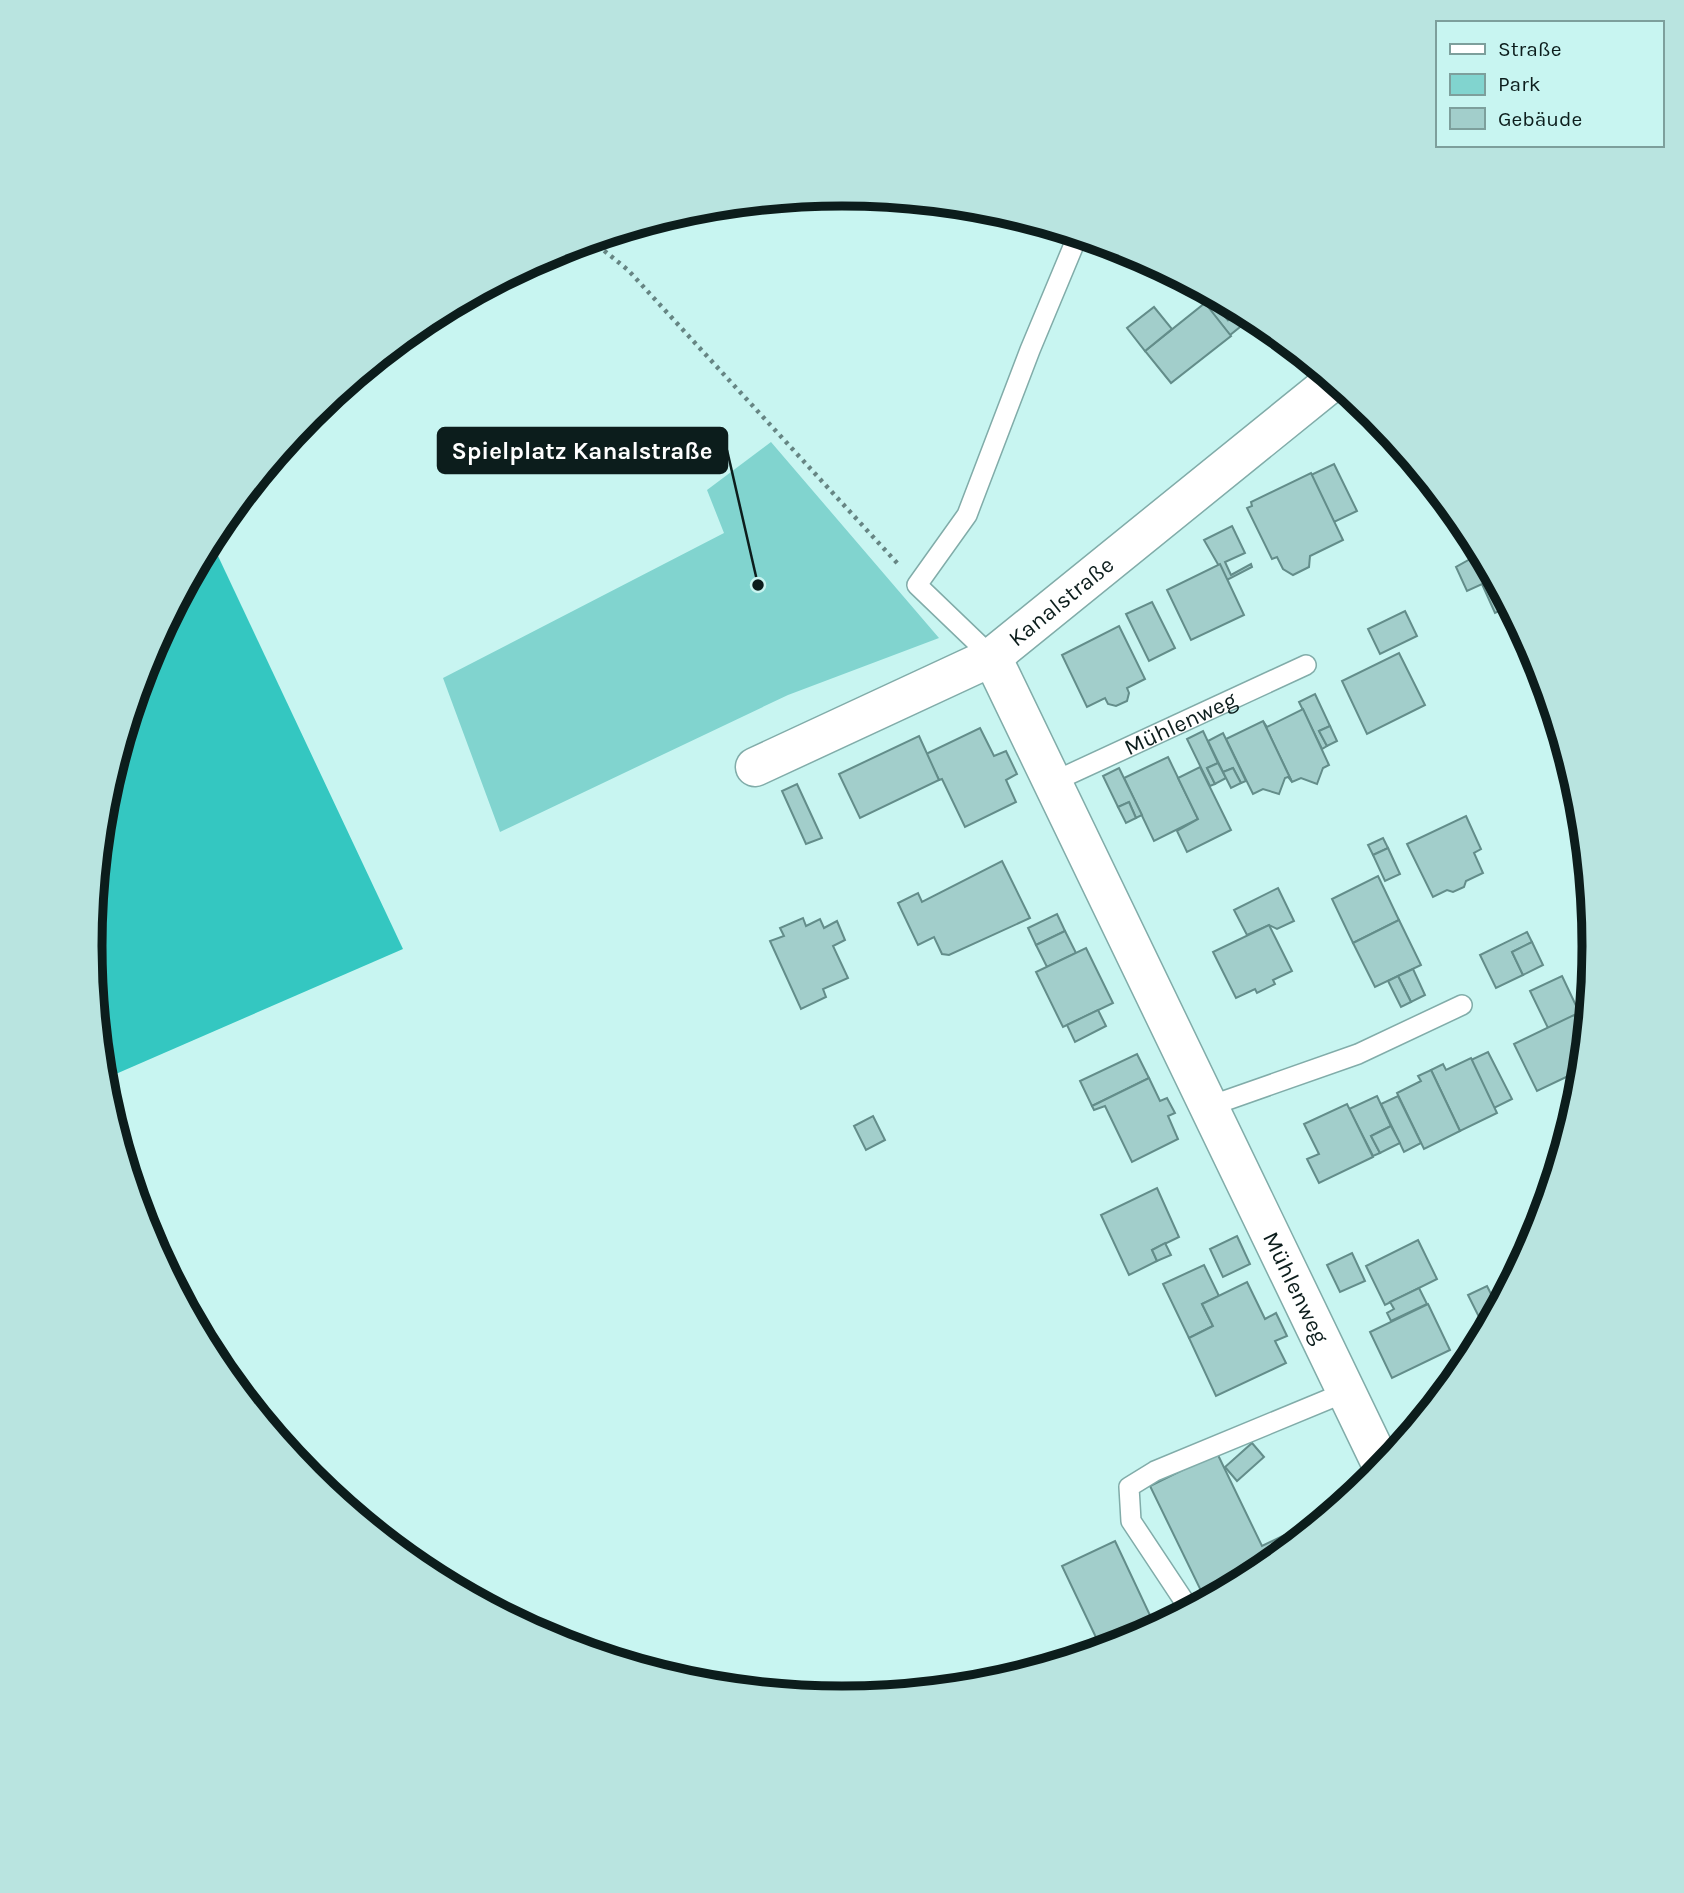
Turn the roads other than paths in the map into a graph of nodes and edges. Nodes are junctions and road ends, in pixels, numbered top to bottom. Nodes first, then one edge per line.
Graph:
1 (1075, 243) edge
2 (1326, 387) edge
3 (992, 657) junction
4 (1306, 665) dead end
5 (755, 767) dead end
6 (1055, 781) junction
7 (1462, 1005) dead end
8 (1210, 1106) junction
9 (1346, 1392) junction
10 (1378, 1457) edge
11 (1185, 1603) edge

1 - 3 lane
2 - 3 street, Kanalstraße
3 - 5 street, Kanalstraße
3 - 6 street, Mühlenweg
4 - 6 lane, Mühlenweg
6 - 8 street, Mühlenweg
7 - 8 lane
8 - 9 street, Mühlenweg
9 - 10 street, Mühlenweg
9 - 11 lane

